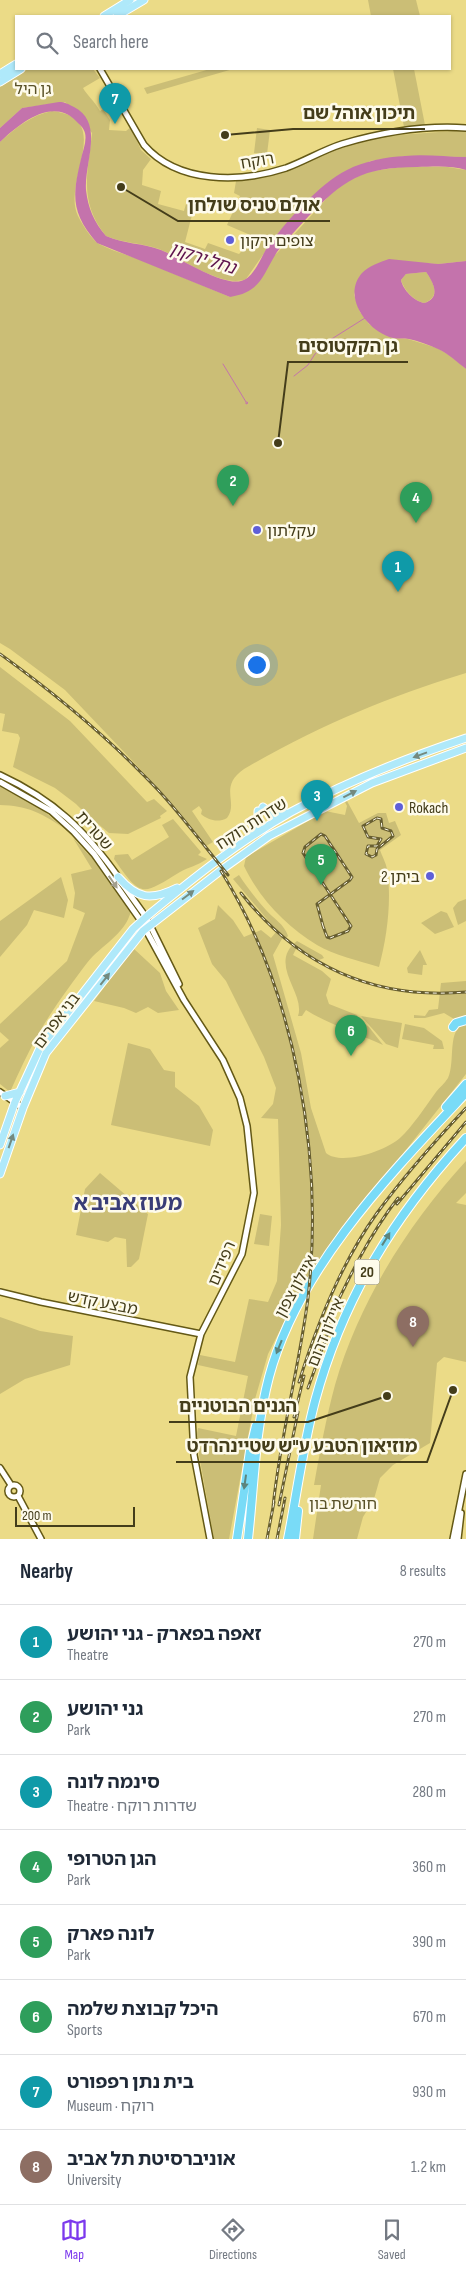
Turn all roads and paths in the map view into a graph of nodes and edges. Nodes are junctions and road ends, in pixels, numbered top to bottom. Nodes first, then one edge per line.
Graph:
1 (130, 0) edge
2 (144, 0) edge
3 (106, 15) edge
4 (119, 15) edge
5 (15, 65) edge
6 (18, 70) edge
7 (101, 70) edge
8 (0, 74) edge
9 (0, 82) edge
10 (466, 128) edge
11 (466, 738) edge
12 (466, 748) edge
13 (0, 775) edge
14 (0, 782) edge
15 (291, 812) junction
16 (251, 837) junction
17 (118, 877) junction
18 (190, 880) junction
19 (143, 919) junction
20 (147, 927) junction
21 (466, 1020) edge
22 (453, 1027) dead end
23 (465, 1087) edge
24 (20, 1092) junction
25 (3, 1094) edge
26 (15, 1102) junction
27 (23, 1108) junction
28 (466, 1138) edge
29 (0, 1145) edge
30 (0, 1174) edge
31 (0, 1292) edge
32 (201, 1334) junction
33 (260, 1418) junction
34 (308, 1429) junction
35 (0, 1468) edge
36 (466, 1474) edge
37 (11, 1485) junction
38 (18, 1496) junction
39 (461, 1507) junction
40 (41, 1539) edge
41 (210, 1539) edge
42 (237, 1539) edge
43 (248, 1539) edge
44 (288, 1539) edge
45 (295, 1539) edge
46 (453, 1539) edge
47 (458, 1539) edge

1 - 3 main road
2 - 4 main road
5 - 8 main road
6 - 9 main road
7 - 10 street, רוקח
11 -> 15 main road, שדרות רוקח
20 -> 12 main road, שדרות רוקח
13 - 17 street, שטרית
14 -> 19 street, שטרית
15 - 16 main road, שדרות רוקח
15 - 16 main road
16 - 18 main road, שדרות רוקח
17 - 18 main road
17 - 19 street, שטרית
18 - 19 main road, שדרות רוקח
19 - 20 street, שטרית
19 - 24 main road, בני אפרים
27 -> 20 main road, בני אפרים
20 - 32 street, רפידים
21 - 22 highway
23 -> 33 highway, איילון צפון / 20
24 - 25 main road
24 - 26 main road, בני אפרים
25 - 26 street
26 - 27 street
26 - 29 main road, בני אפרים
30 -> 27 main road, בני אפרים
34 -> 28 highway, איילון דרום / 20
31 - 32 street, מבצע קדש
32 - 41 street, רפידים
33 -> 42 highway
33 - 43 highway, איילון צפון / 20
34 - 44 highway, איילון דרום / 20
34 - 45 highway
35 - 37 street
36 - 39 street
37 - 38 street
37 - 38 street
38 - 40 street
39 - 46 street
39 - 47 street

